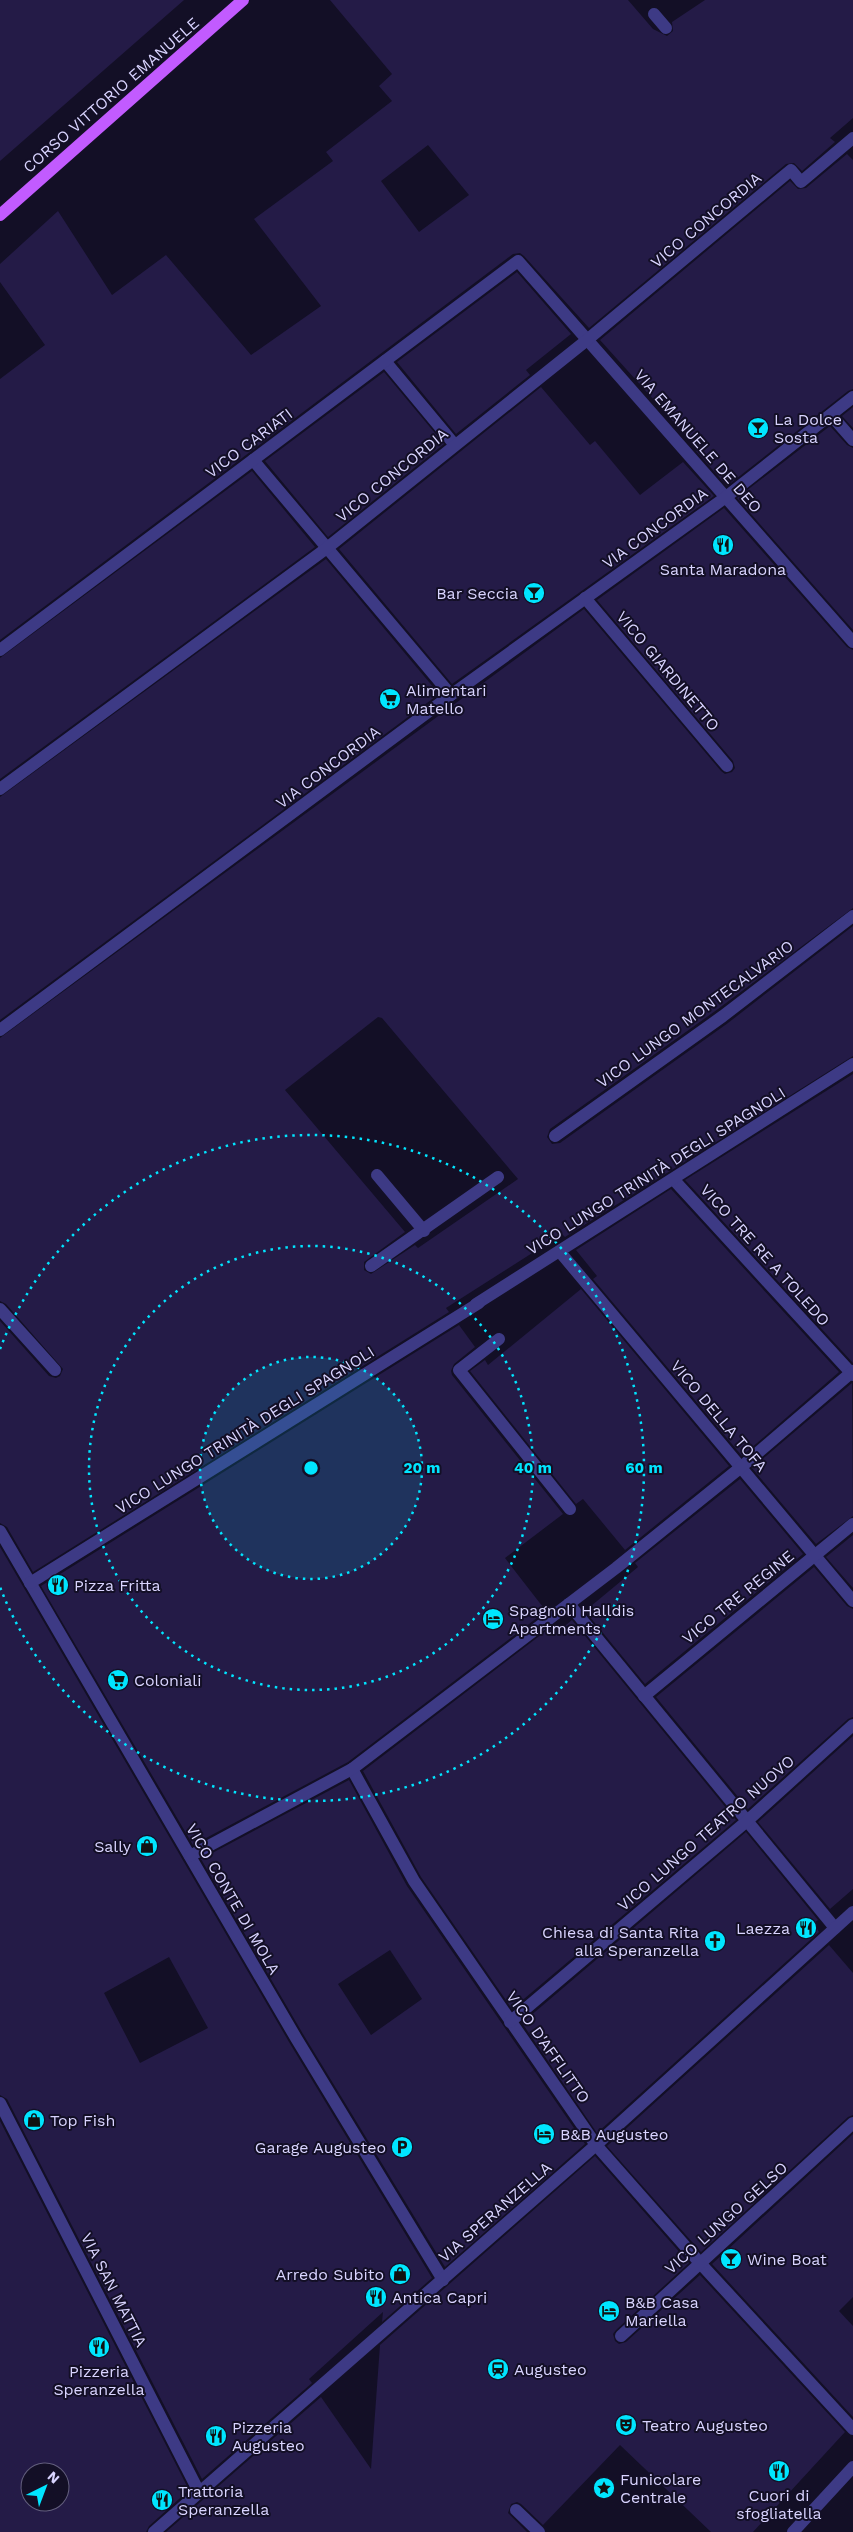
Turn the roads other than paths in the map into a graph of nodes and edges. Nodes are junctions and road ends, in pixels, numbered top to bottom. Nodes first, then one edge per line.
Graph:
1 (243, 0) edge
2 (654, 14) dead end
3 (666, 28) dead end
4 (853, 138) edge
5 (0, 215) edge
6 (518, 261) joint
7 (587, 340) junction
8 (385, 361) junction
9 (853, 397) edge
10 (831, 415) junction
11 (853, 440) edge
12 (454, 444) junction
13 (253, 460) junction
14 (726, 497) junction
15 (328, 548) junction
16 (584, 598) junction
17 (853, 642) edge
18 (0, 650) edge
19 (451, 695) junction
20 (727, 766) dead end
21 (0, 789) edge
22 (853, 916) edge
23 (0, 1030) edge
24 (853, 1064) edge
25 (555, 1136) dead end
26 (377, 1175) dead end
27 (498, 1177) dead end
28 (674, 1180) junction
29 (424, 1231) junction
30 (560, 1252) junction
31 (372, 1266) dead end
32 (0, 1309) edge
33 (498, 1339) dead end
34 (55, 1370) dead end
35 (852, 1373) edge
36 (740, 1468) junction
37 (570, 1509) dead end
38 (853, 1524) edge
39 (0, 1531) edge
40 (815, 1556) junction
41 (30, 1583) junction
42 (853, 1601) edge
43 (569, 1604) junction
44 (644, 1696) junction
45 (853, 1725) edge
46 (352, 1769) junction
47 (747, 1821) junction
48 (190, 1856) junction
49 (853, 1912) edge
50 (835, 1928) junction
51 (510, 2022) junction
52 (0, 2103) edge
53 (853, 2123) edge
54 (596, 2144) junction
55 (700, 2263) junction
56 (443, 2280) junction
57 (621, 2336) dead end
58 (853, 2429) edge
59 (853, 2467) edge
60 (199, 2492) junction
61 (516, 2510) dead end
62 (154, 2532) edge
63 (539, 2532) edge
64 (793, 2532) edge

1 - 5 main road, CORSO VITTORIO EMANUELE
2 - 3 street
4 - 7 street, VICO CONCORDIA
6 - 7 street, VIA EMANUELE DE DEO
6 - 8 street, VICO CARIATI
7 - 12 street, VICO CONCORDIA
7 - 14 street, VIA EMANUELE DE DEO
8 - 12 street
8 - 13 street, VICO CARIATI
9 - 10 street
10 - 11 street
10 - 14 street
12 - 15 street, VICO CONCORDIA
13 - 15 street
13 - 18 street, VICO CARIATI
14 - 16 street, VIA CONCORDIA
14 - 17 street, VIA EMANUELE DE DEO
15 - 19 street
15 - 21 street, VICO CONCORDIA
16 - 19 street, VIA CONCORDIA
16 - 20 street, VICO GIARDINETTO
19 - 23 street, VIA CONCORDIA
22 - 25 street, VICO LUNGO MONTECALVARIO
24 - 28 street, VICO LUNGO TRINITÀ DEGLI SPAGNOLI
26 - 29 street
27 - 29 street
28 - 30 street, VICO LUNGO TRINITÀ DEGLI SPAGNOLI
28 - 35 street, VICO TRE RE A TOLEDO
29 - 31 street
30 - 36 street, VICO DELLA TOFA
30 - 41 street, VICO LUNGO TRINITÀ DEGLI SPAGNOLI
32 - 34 street
33 - 37 street
35 - 36 street
36 - 40 street, VICO DELLA TOFA
36 - 43 street
38 - 40 street, VICO TRE REGINE
39 - 41 street, VICO CONTE DI MOLA
40 - 42 street, VICO DELLA TOFA
40 - 44 street, VICO TRE REGINE
41 - 48 street, VICO CONTE DI MOLA
43 - 44 street
43 - 46 street
44 - 47 street
45 - 47 street, VICO LUNGO TEATRO NUOVO
46 - 48 street
46 - 51 street, VICO D'AFFLITTO
47 - 50 street
47 - 51 street, VICO LUNGO TEATRO NUOVO
48 - 56 street, VICO CONTE DI MOLA
49 - 50 street, VIA SPERANZELLA
50 - 54 street, VIA SPERANZELLA
51 - 54 street, VICO D'AFFLITTO
52 - 60 street, VIA SAN MATTIA
53 - 55 street, VICO LUNGO GELSO
54 - 55 street, VICO D'AFFLITTO
54 - 56 street, VIA SPERANZELLA
55 - 57 street, VICO LUNGO GELSO
55 - 58 street, VICO D'AFFLITTO
56 - 60 street, VIA SPERANZELLA
59 - 64 street
60 - 62 street, VIA SPERANZELLA
61 - 63 street

